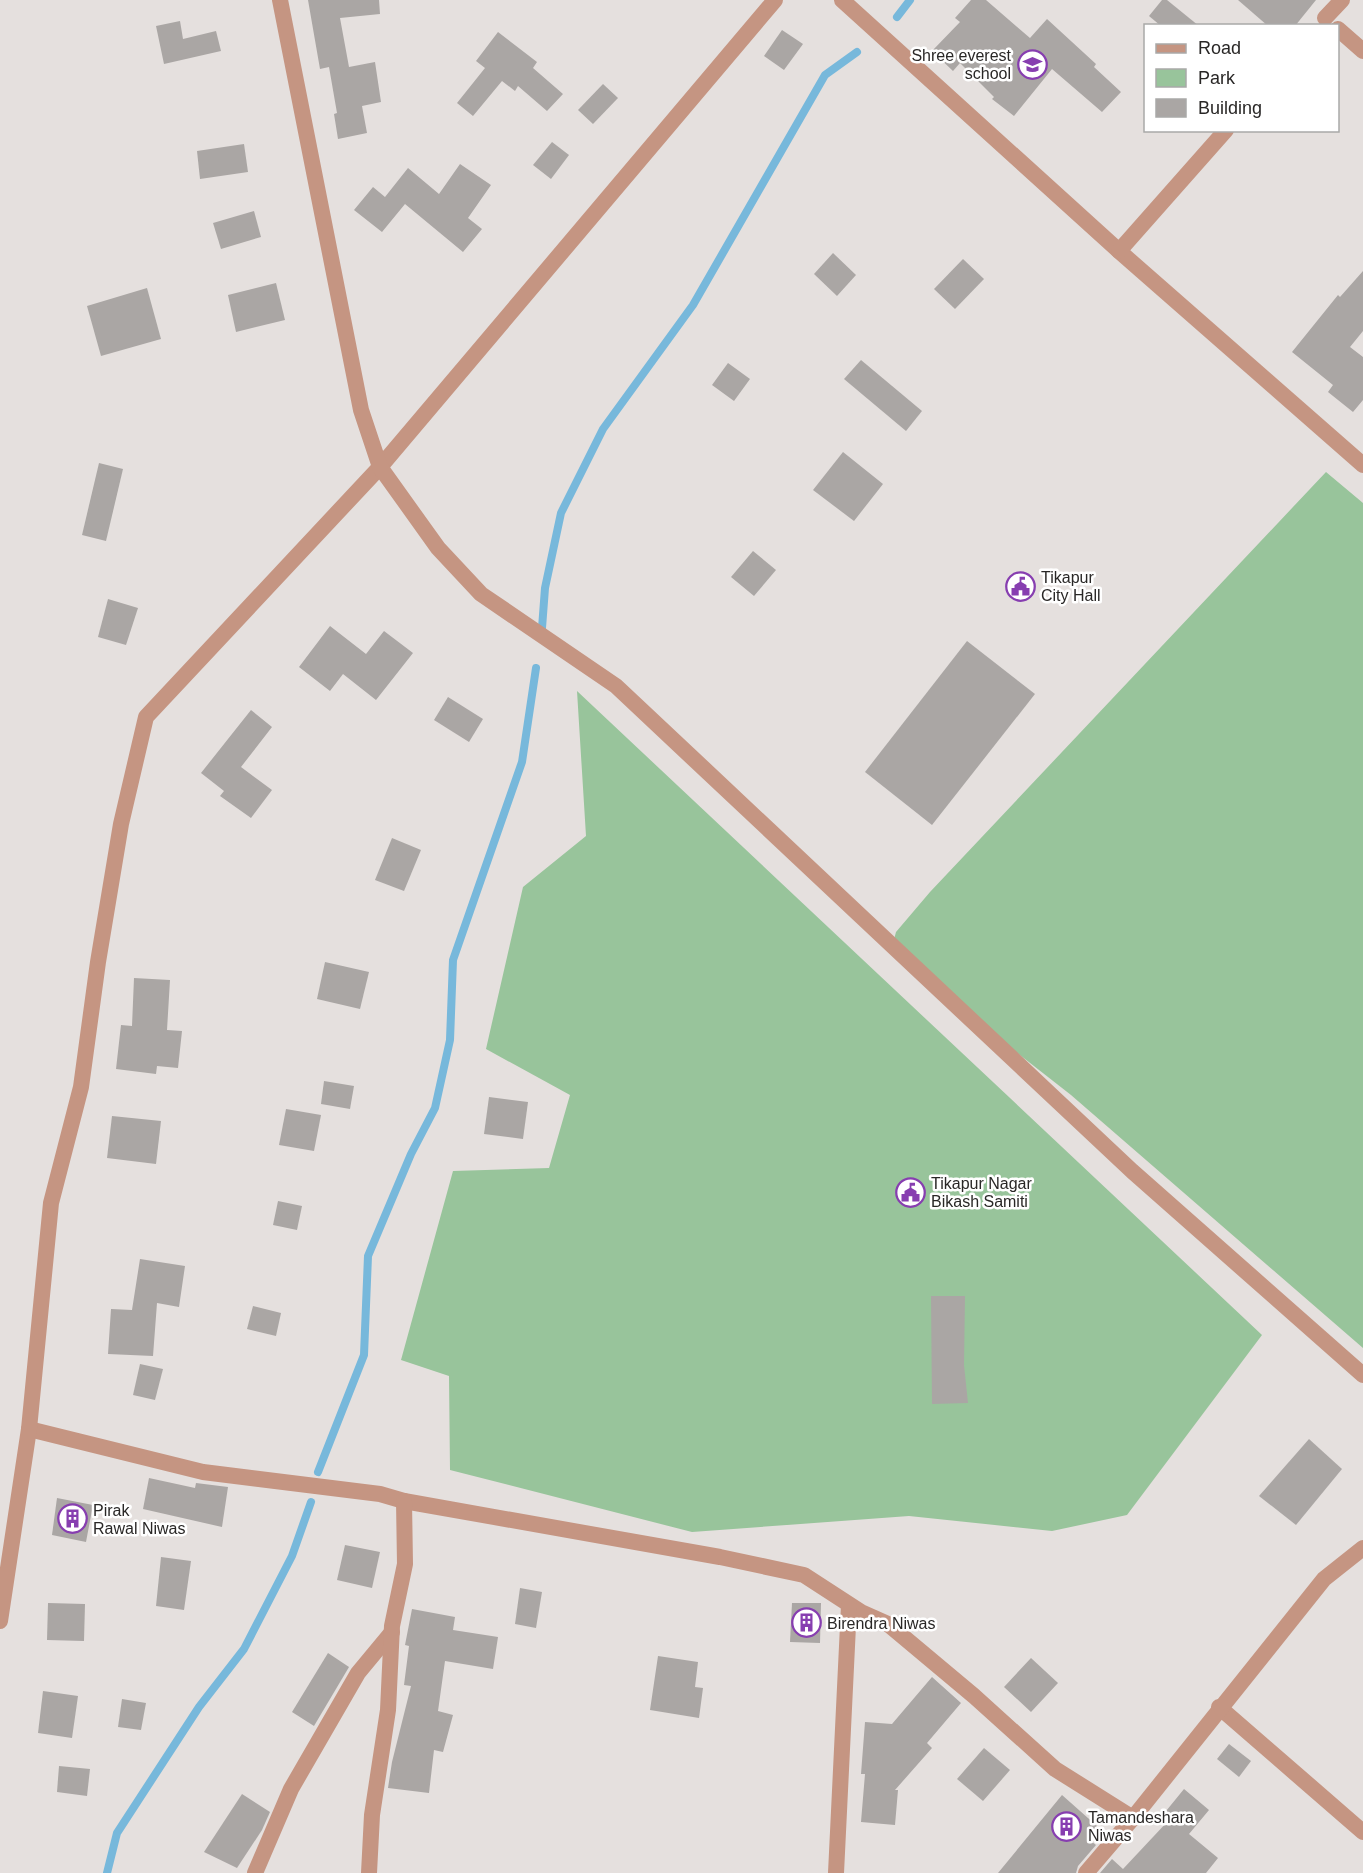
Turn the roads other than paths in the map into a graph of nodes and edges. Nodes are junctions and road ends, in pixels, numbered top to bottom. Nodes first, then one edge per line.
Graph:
1 (280, 0) edge
2 (775, 0) edge
3 (842, 0) edge
4 (1342, 0) edge
5 (1330, 24) edge
6 (1339, 33) edge
7 (1363, 51) edge
8 (1224, 132) edge
9 (1119, 251) junction
10 (1363, 465) edge
11 (380, 467) junction
12 (1363, 1375) edge
13 (29, 1430) junction
14 (404, 1501) junction
15 (1363, 1548) edge
16 (849, 1605) junction
17 (0, 1621) edge
18 (392, 1632) junction
19 (1219, 1707) junction
20 (1133, 1818) junction
21 (1363, 1832) edge
22 (255, 1873) edge
23 (369, 1873) edge
24 (836, 1873) edge
25 (1086, 1873) edge

1 - 11 street
2 - 11 street
3 - 9 street
4 - 5 street
6 - 7 street
8 - 9 street
9 - 10 street
11 - 12 street
11 - 13 street
13 - 14 street
13 - 17 street
14 - 16 street
14 - 18 street
15 - 19 street
16 - 20 street
16 - 24 street
18 - 22 street
18 - 23 street
19 - 20 street
19 - 21 street
20 - 25 street

